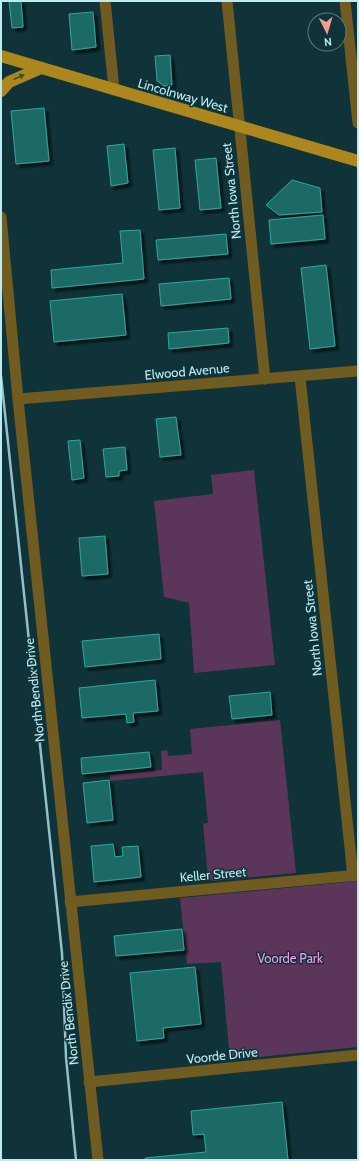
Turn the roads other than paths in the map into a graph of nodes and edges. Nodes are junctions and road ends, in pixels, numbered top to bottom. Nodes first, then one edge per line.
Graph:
1 (105, 1) edge
2 (227, 1) edge
3 (345, 1) edge
4 (353, 28) edge
5 (1, 56) edge
6 (41, 68) junction
7 (114, 89) junction
8 (1, 91) edge
9 (358, 123) edge
10 (239, 126) junction
11 (358, 161) edge
12 (1, 218) edge
13 (358, 371) edge
14 (300, 377) junction
15 (265, 379) junction
16 (18, 399) junction
17 (355, 875) edge
18 (70, 902) junction
19 (358, 1055) edge
20 (89, 1082) junction
21 (98, 1160) edge

1 - 7 street
2 - 10 street, North Iowa Street
3 - 4 street
4 - 9 street
5 - 6 main road, Lincolnway West
6 - 7 main road, Lincolnway West
8 -> 6 main road
7 - 10 main road, Lincolnway West
10 - 11 main road, Lincolnway West
10 - 15 street, North Iowa Street
12 - 16 street, North Bendix Drive
13 - 14 street, Elwood Avenue
14 - 15 street, Elwood Avenue
14 - 17 street, North Iowa Street
15 - 16 street, Elwood Avenue
16 - 18 street, North Bendix Drive
17 - 18 street, Keller Street
18 - 20 street, North Bendix Drive
19 - 20 street, Voorde Drive
20 - 21 street, North Bendix Drive

